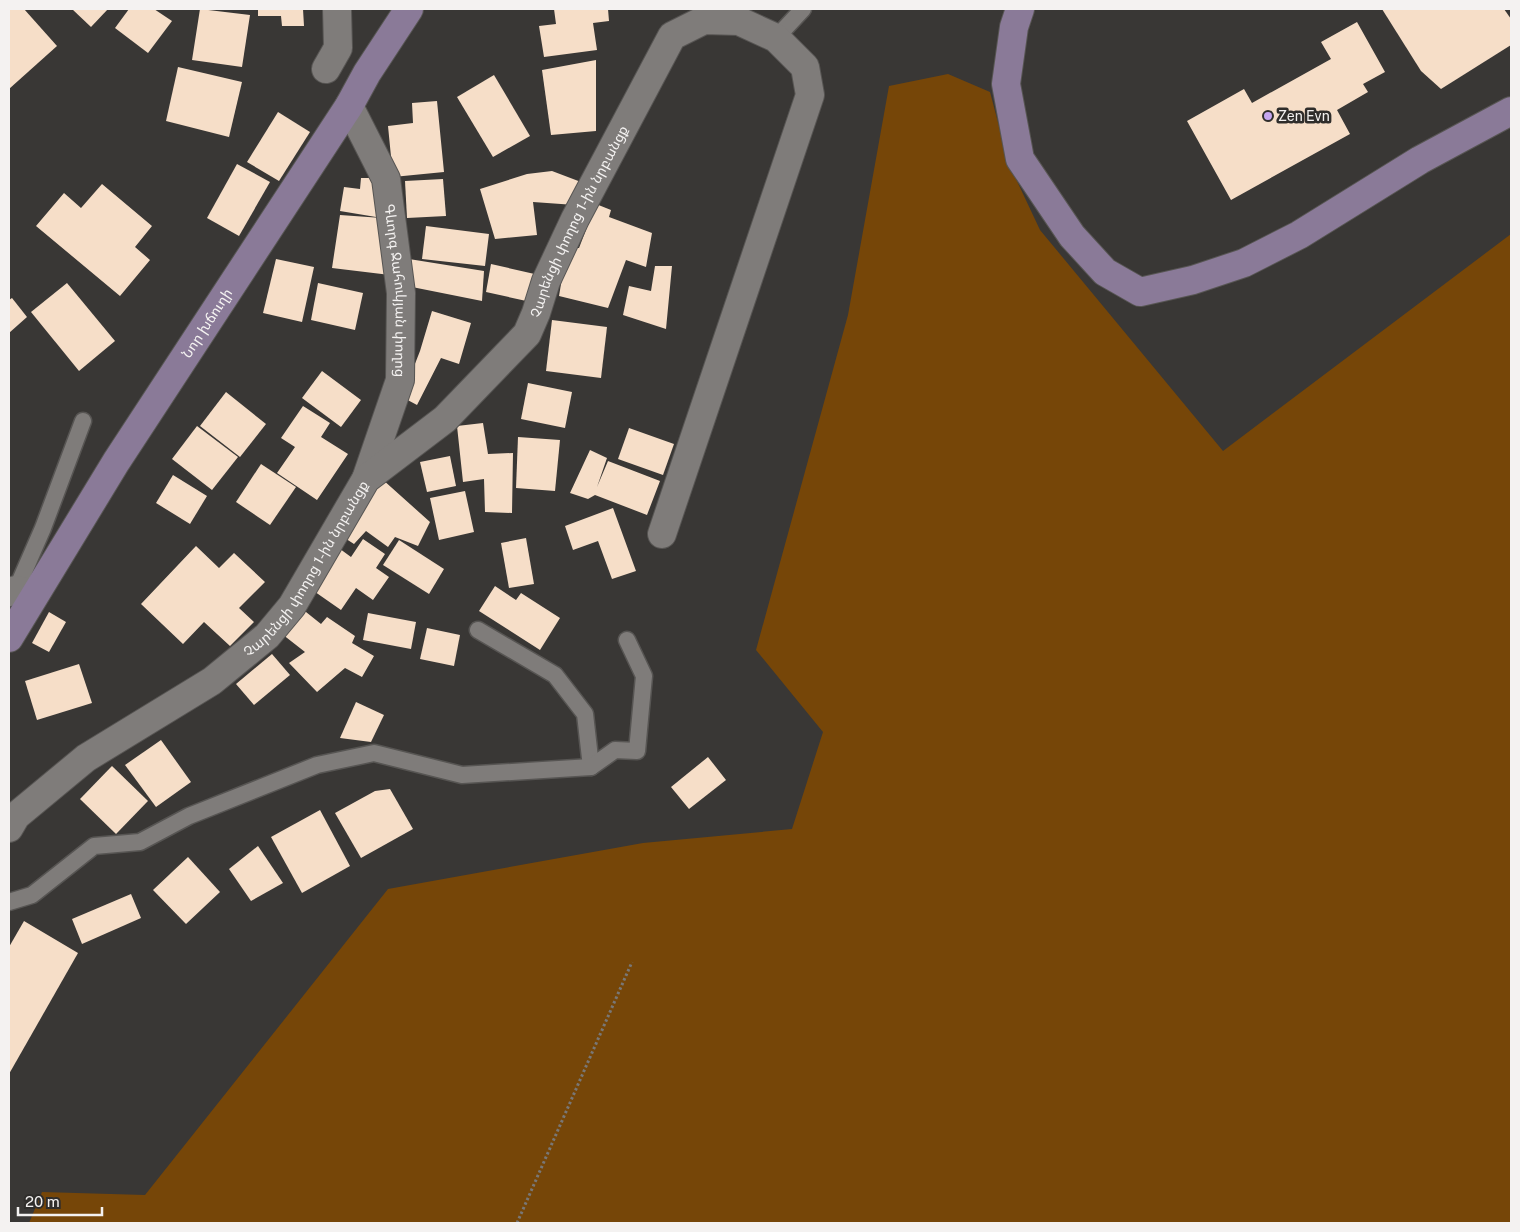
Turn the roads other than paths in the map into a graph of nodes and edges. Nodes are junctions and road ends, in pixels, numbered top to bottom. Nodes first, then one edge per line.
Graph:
1 (337, 9) edge
2 (409, 9) edge
3 (803, 9) edge
4 (1020, 9) edge
5 (776, 38) junction
6 (326, 69) dead end
7 (349, 106) junction
8 (1511, 111) edge
9 (83, 421) dead end
10 (366, 479) junction
11 (662, 534) dead end
12 (20, 592) edge
13 (478, 630) dead end
14 (9, 638) edge
15 (627, 640) dead end
16 (591, 767) junction
17 (9, 828) edge
18 (9, 902) edge

1 - 6 street
2 - 7 main road, Նոր խճուղի
3 - 5 lane
4 - 8 main road
5 - 10 street, Չարենցի փողոց 1-ին նրբանցք
5 - 11 street, Չարենցի փողոց 1-ին նրբանցք
7 - 10 street, Գևորգ Ջահուկյան փողոց
7 - 12 main road, Նոր խճուղի
9 - 12 lane
10 - 17 street, Չարենցի փողոց 1-ին նրբանցք
12 - 14 main road, Նոր խճուղի
13 - 16 lane
15 - 16 lane
16 - 18 lane

